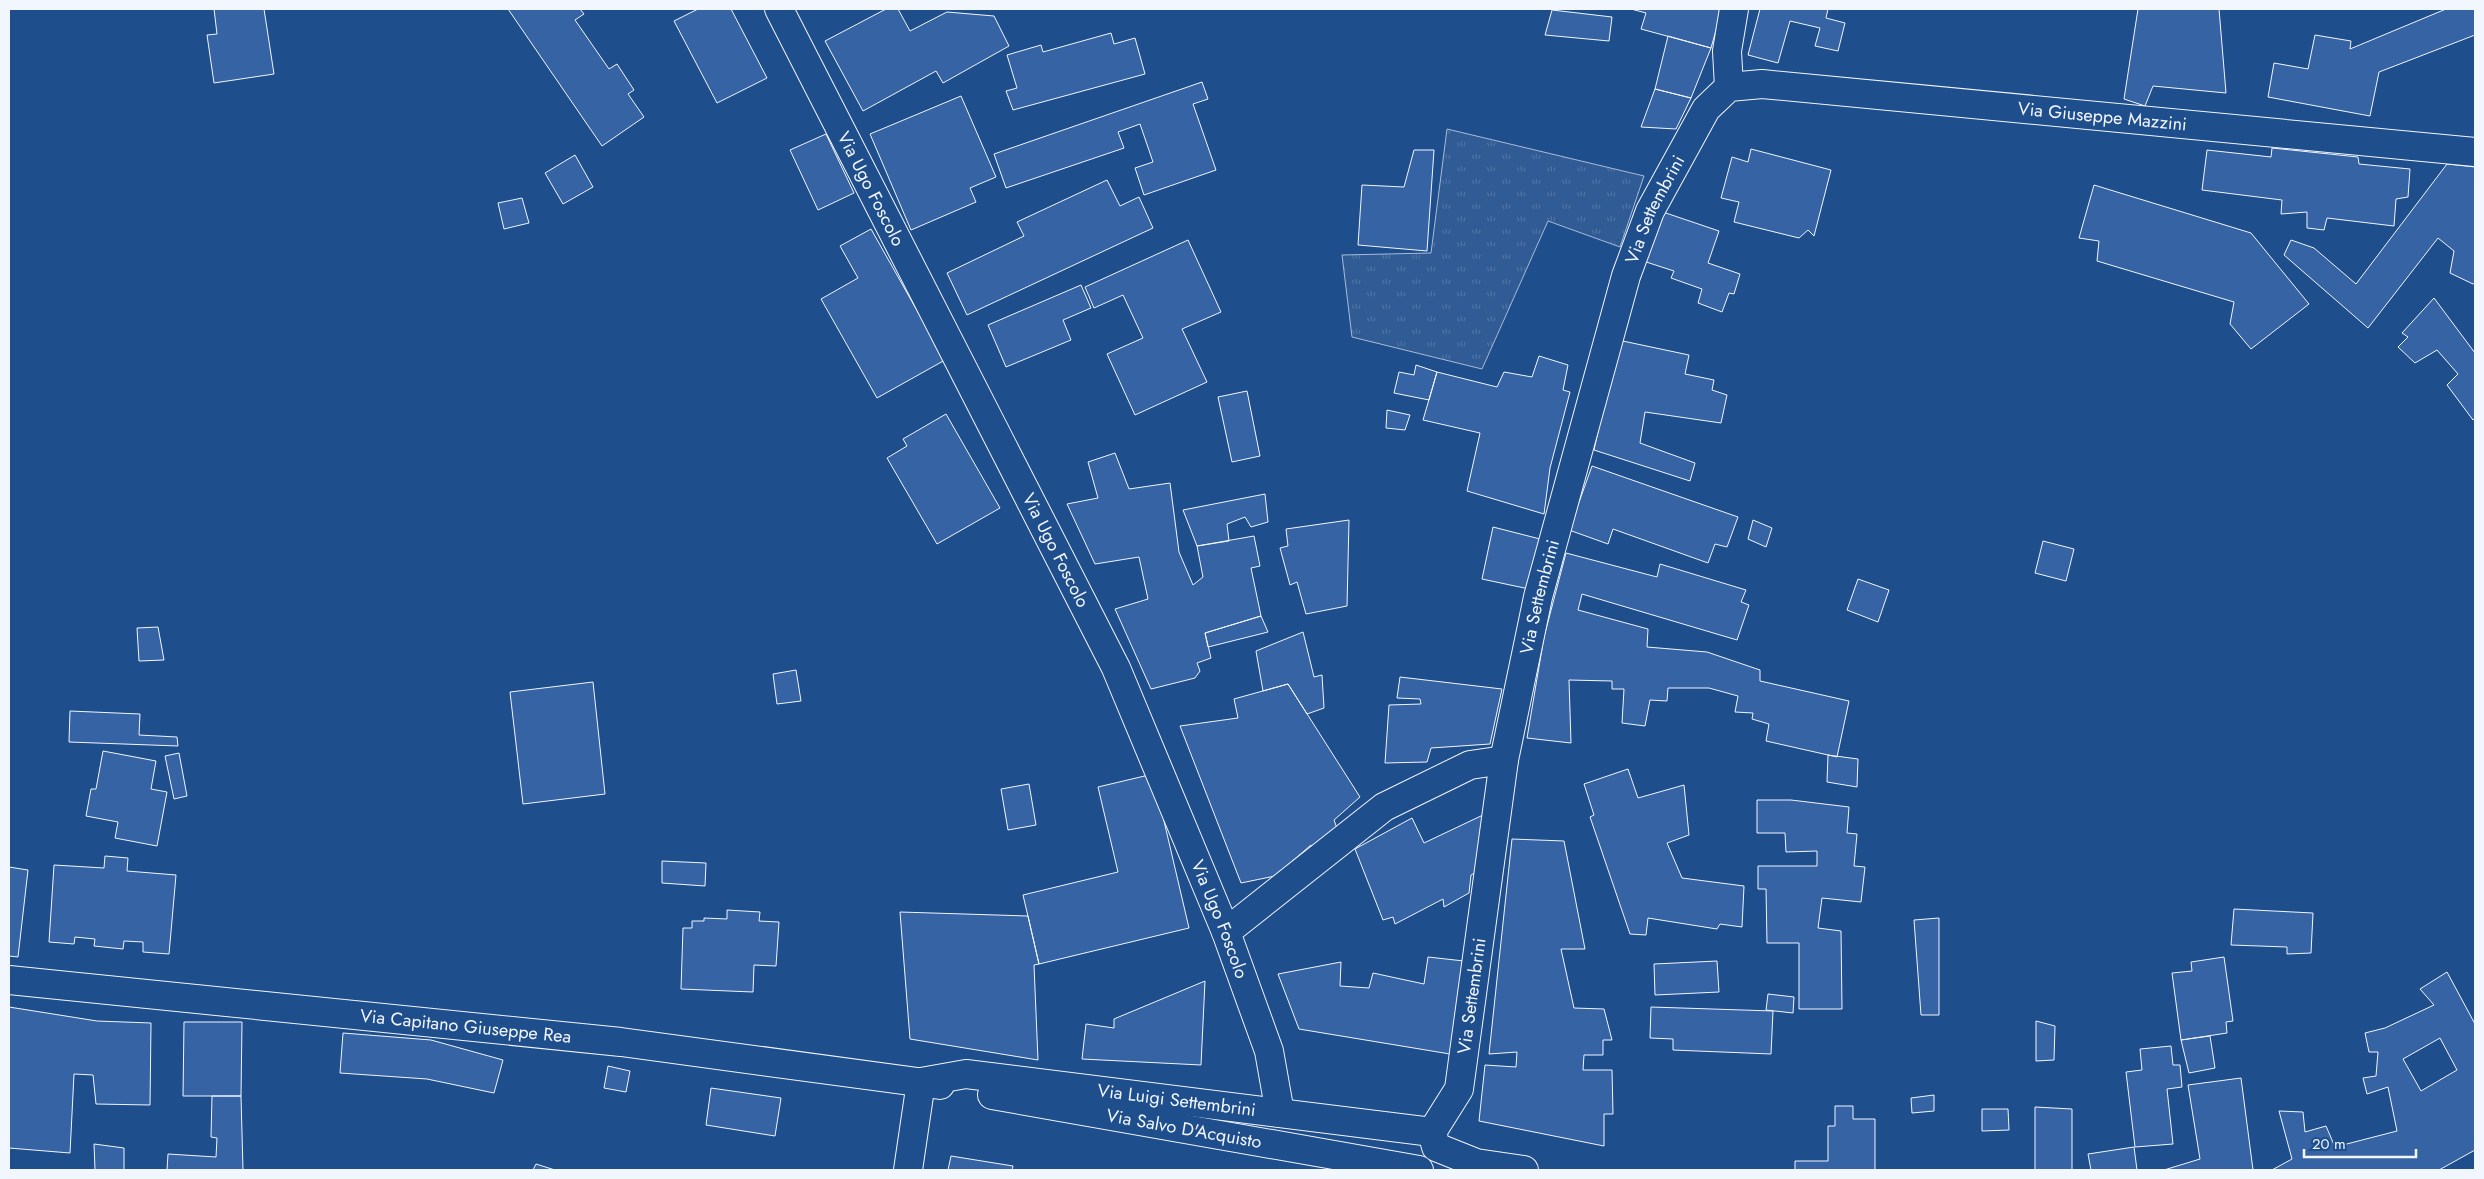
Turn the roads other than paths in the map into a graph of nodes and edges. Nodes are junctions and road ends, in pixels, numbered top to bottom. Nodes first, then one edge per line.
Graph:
1 (779, 9) edge
2 (1734, 9) edge
3 (1729, 87) junction
4 (2475, 152) edge
5 (1504, 760) junction
6 (1226, 932) junction
7 (9, 980) edge
8 (921, 1082) junction
9 (1280, 1113) junction
10 (1432, 1132) junction
11 (908, 1170) edge
12 (1419, 1170) edge
13 (1524, 1170) edge

1 - 6 street, Via Ugo Foscolo
2 - 3 street
3 - 4 street, Via Giuseppe Mazzini
3 - 5 street, Via Settembrini
5 - 6 street
5 - 10 street, Via Settembrini
6 - 9 street, Via Ugo Foscolo
7 - 8 street, Via Capitano Giuseppe Rea
8 - 9 street, Via Luigi Settembrini
8 - 11 street
8 - 12 street, Via Salvo D'Acquisto
9 - 10 street, Via Luigi Settembrini
10 - 13 street

